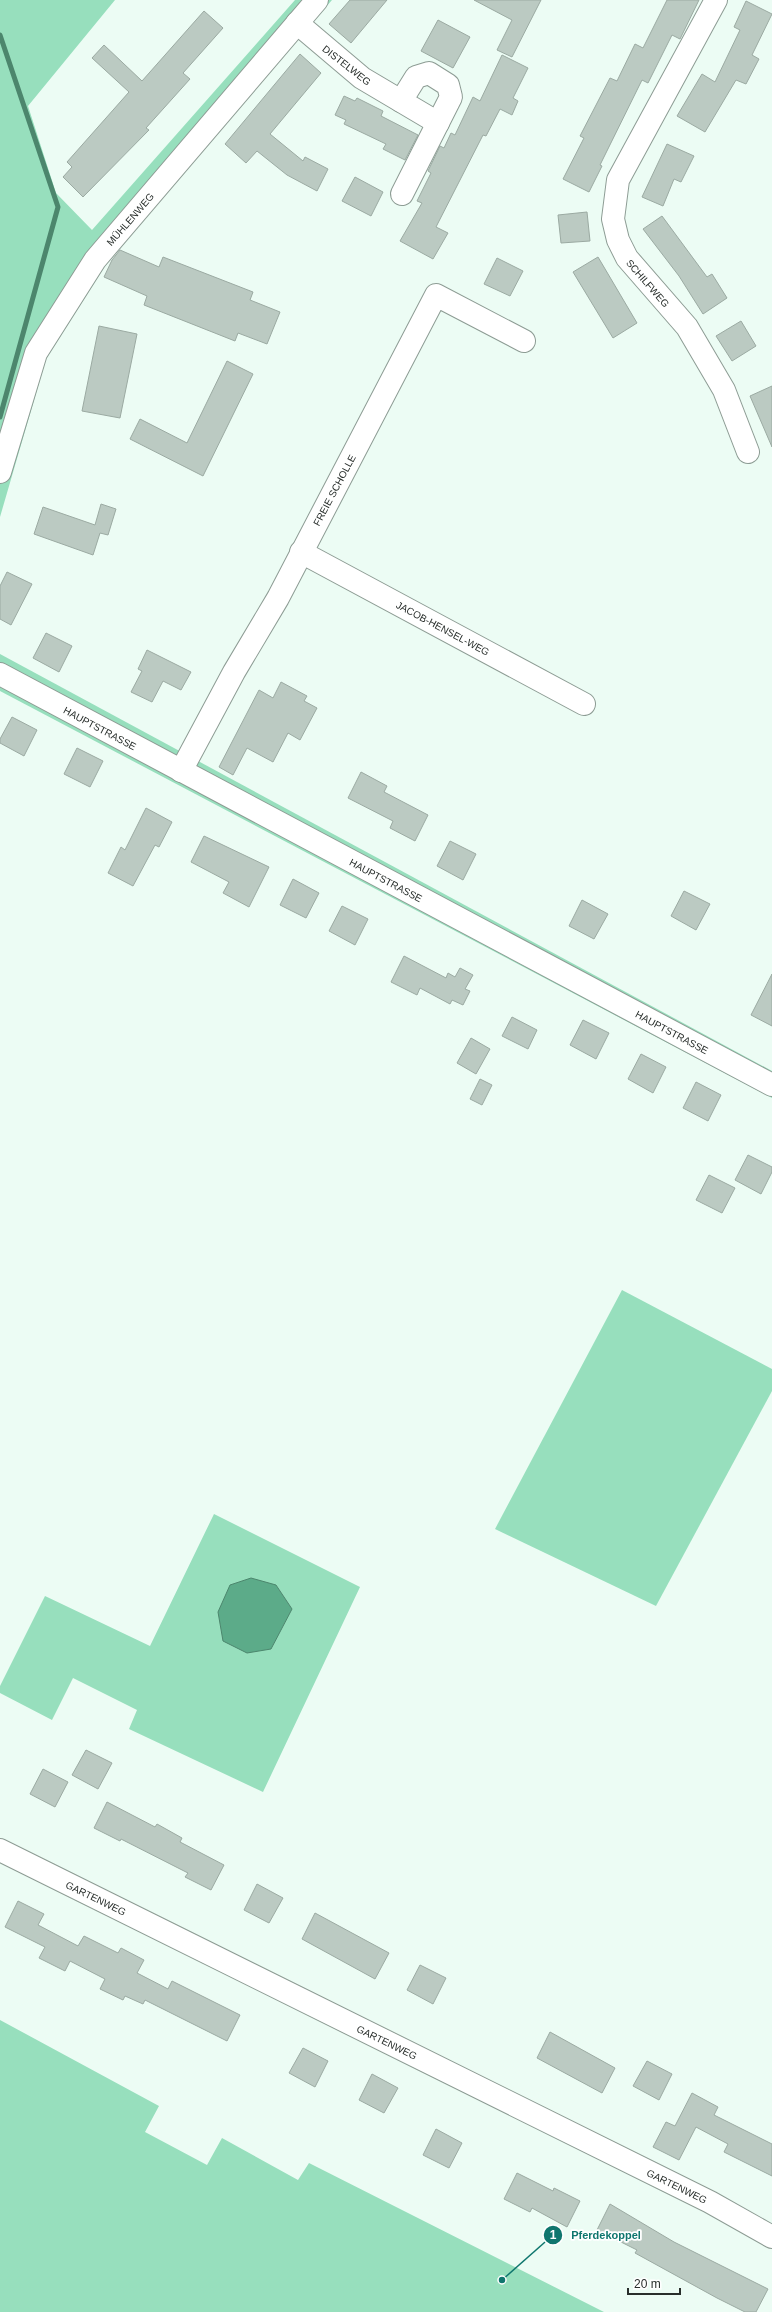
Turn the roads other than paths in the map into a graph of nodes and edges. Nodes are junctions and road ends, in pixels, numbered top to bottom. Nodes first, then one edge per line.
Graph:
1 (317, 0) edge
2 (716, 0) edge
3 (297, 24) junction
4 (401, 101) junction
5 (438, 123) junction
6 (402, 194) dead end
7 (524, 342) dead end
8 (748, 452) dead end
9 (0, 472) edge
10 (301, 552) junction
11 (0, 674) edge
12 (584, 704) dead end
13 (181, 771) junction
14 (772, 1085) edge
15 (0, 1850) edge
16 (772, 2237) edge

1 - 3 street, MÜHLENWEG
2 - 8 street, SCHILFWEG
3 - 4 street, DISTELWEG
3 - 9 street, MÜHLENWEG
4 - 5 street, DISTELWEG
4 - 5 street
5 - 6 street
7 - 10 street, FREIE SCHOLLE
10 - 12 street, JACOB-HENSEL-WEG
10 - 13 street, FREIE SCHOLLE
11 - 13 street, HAUPTSTRASSE
13 - 14 street, HAUPTSTRASSE
15 - 16 street, GARTENWEG

